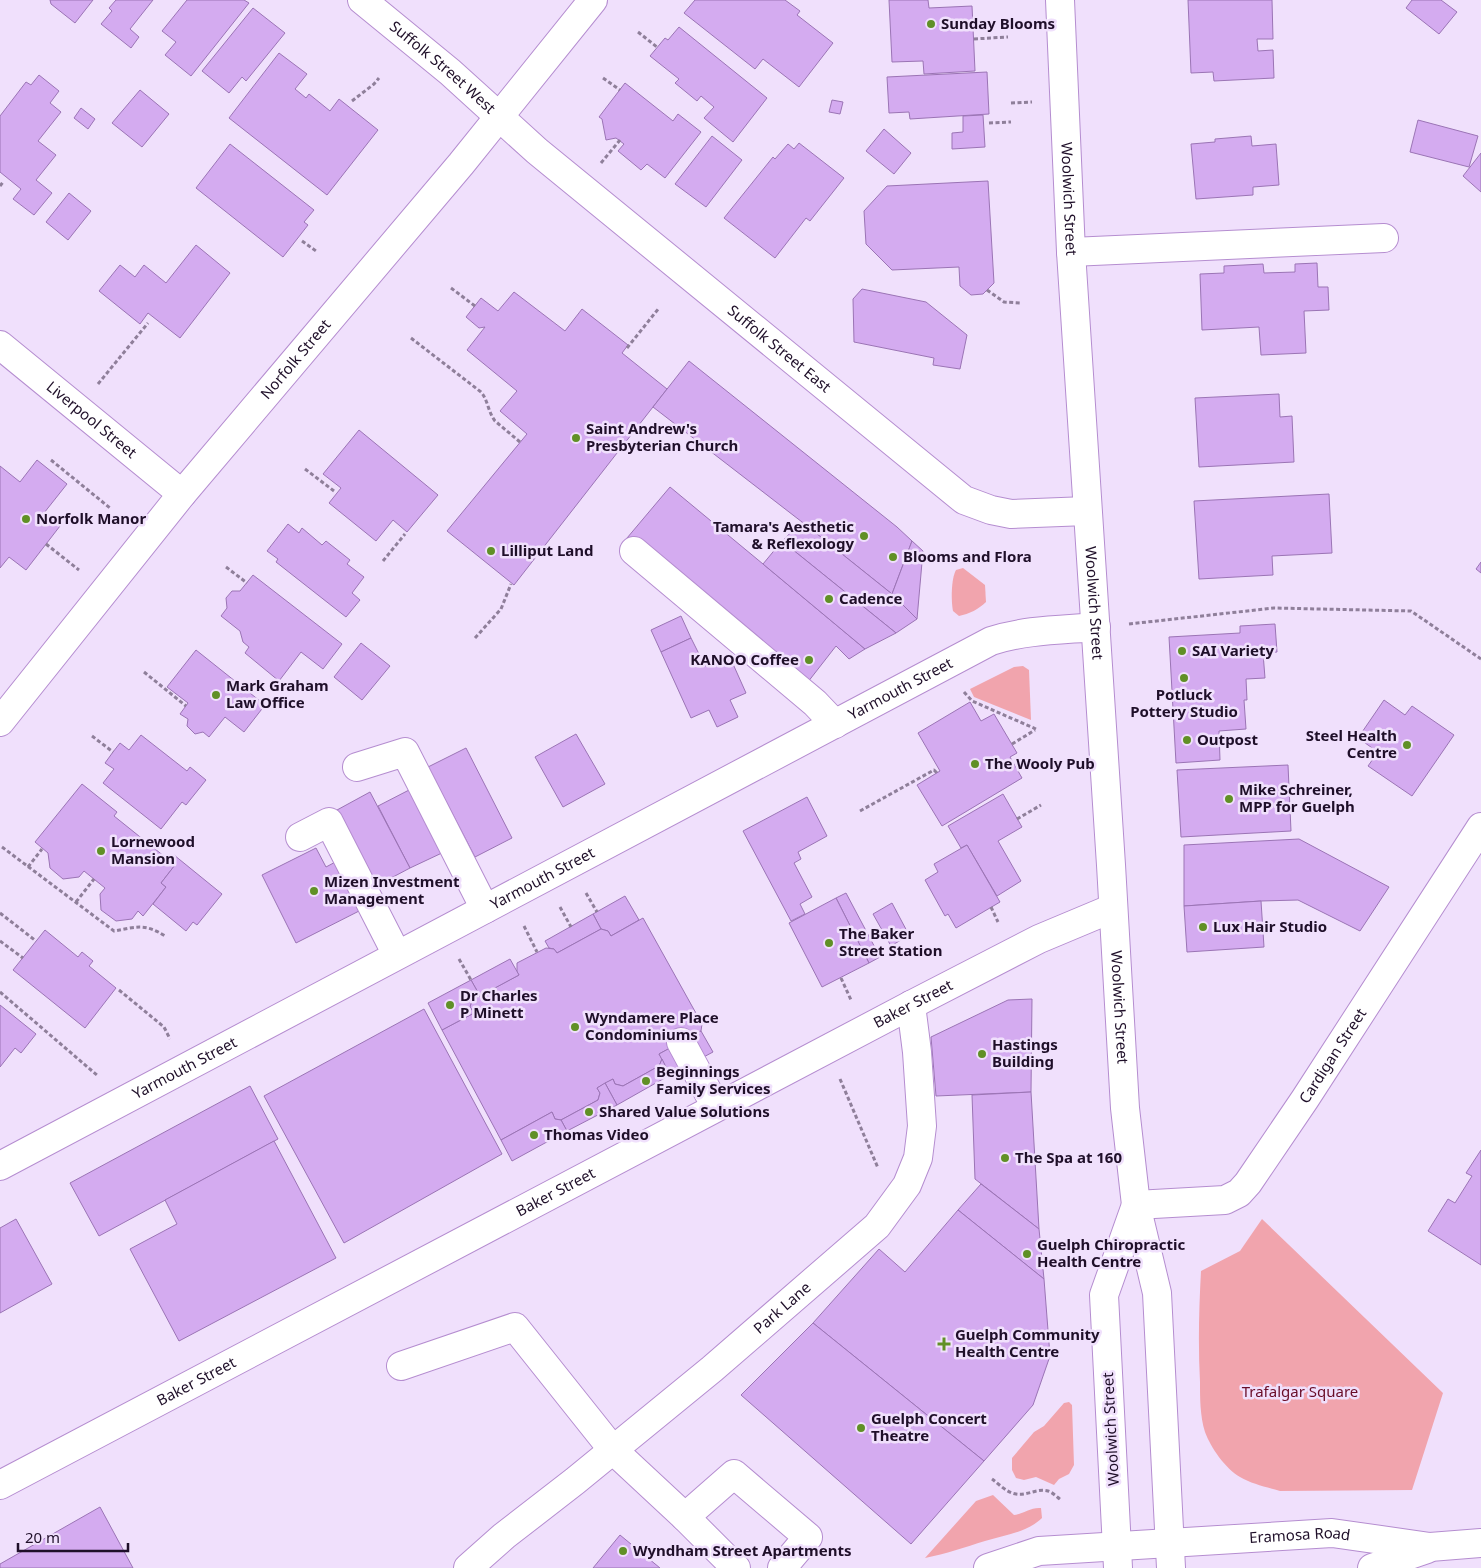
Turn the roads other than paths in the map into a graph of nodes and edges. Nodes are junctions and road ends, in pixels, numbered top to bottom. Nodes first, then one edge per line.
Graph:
1 (362, 0) edge
2 (593, 0) edge
3 (1060, 0) edge
4 (500, 118) junction
5 (1384, 238) dead end
6 (1070, 252) junction
7 (0, 345) edge
8 (182, 494) junction
9 (1087, 511) junction
10 (634, 552) dead end
11 (1096, 627) junction
12 (0, 722) edge
13 (835, 724) junction
14 (357, 767) dead end
15 (1481, 827) edge
16 (300, 837) dead end
17 (1113, 908) junction
18 (486, 909) junction
19 (398, 956) junction
20 (911, 1005) junction
21 (681, 1042) dead end
22 (716, 1107) junction
23 (0, 1166) edge
24 (1136, 1205) junction
25 (401, 1366) dead end
26 (612, 1450) junction
27 (0, 1485) edge
28 (685, 1517) junction
29 (1481, 1543) edge
30 (1430, 1547) junction
31 (1170, 1555) edge
32 (1118, 1557) edge
33 (468, 1568) edge
34 (736, 1568) edge
35 (782, 1568) edge
36 (988, 1568) edge
37 (1372, 1568) edge

1 - 4 street, Suffolk Street West
2 - 4 street, Norfolk Street
3 - 6 street, Woolwich Street
4 - 8 street, Norfolk Street
4 - 9 street, Suffolk Street East
5 - 6 street
6 - 9 street, Woolwich Street
7 - 8 street, Liverpool Street
8 - 12 street, Norfolk Street
9 - 11 street, Woolwich Street
10 - 13 street
11 - 13 street, Yarmouth Street
11 - 17 street, Woolwich Street
13 - 18 street, Yarmouth Street
14 - 18 street
15 - 24 street, Cardigan Street
16 - 19 street
17 - 20 street, Baker Street
17 - 24 street, Woolwich Street
18 - 19 street, Yarmouth Street
19 - 23 street, Yarmouth Street
20 - 22 street, Baker Street
20 - 26 street, Park Lane
21 - 22 street
22 - 27 street, Baker Street
24 - 31 street, Woolwich Street
24 - 32 street, Woolwich Street
25 - 26 street
26 - 28 street
26 - 33 street, Park Lane
28 - 34 street
28 - 35 street
29 - 30 street, Eramosa Road
30 - 31 street, Eramosa Road
30 - 37 street, Eramosa Road
31 - 32 street, Eramosa Road
32 - 36 street, Eramosa Road

